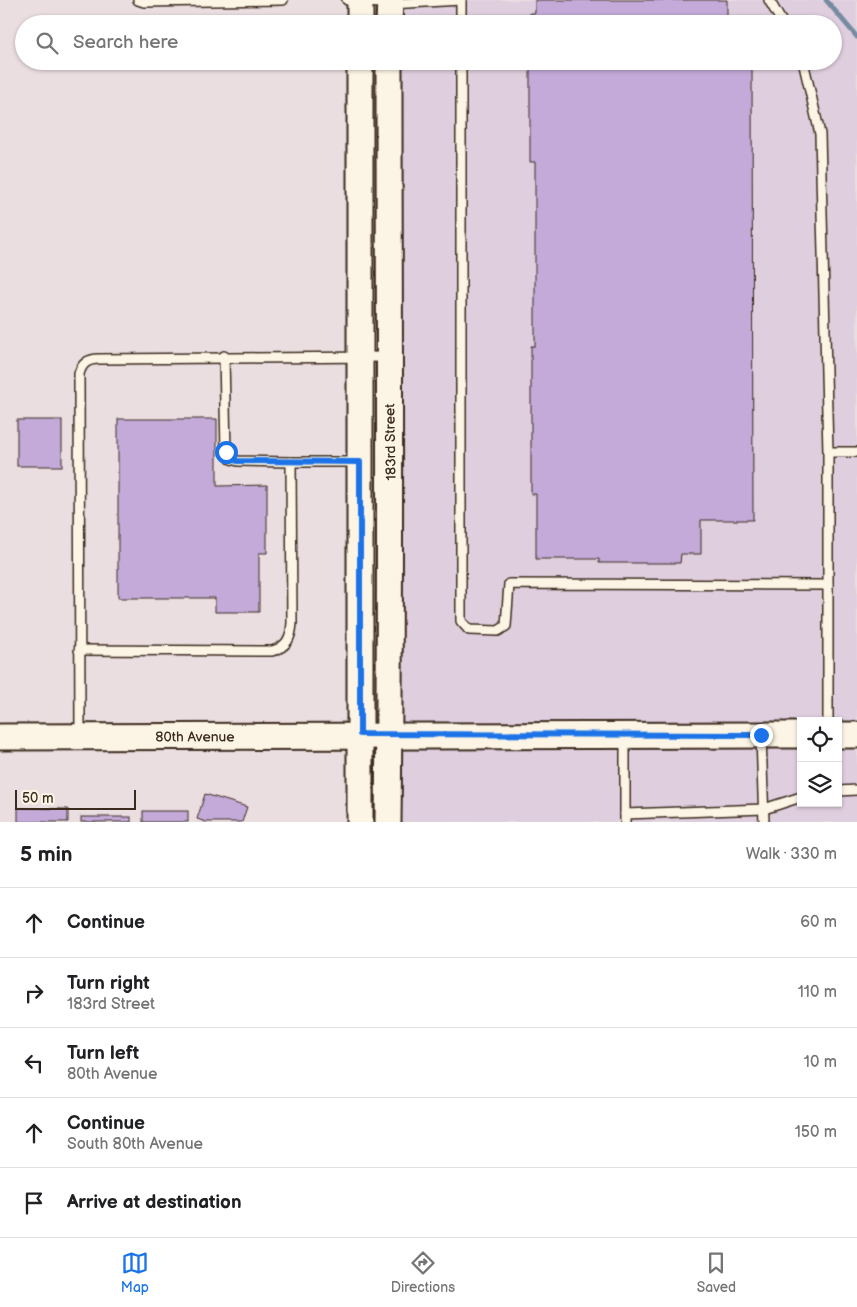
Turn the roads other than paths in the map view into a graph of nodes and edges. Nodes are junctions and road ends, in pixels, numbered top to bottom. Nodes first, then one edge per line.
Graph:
1 (138, 0) edge
2 (283, 0) edge
3 (461, 0) edge
4 (770, 0) edge
5 (357, 6) edge
6 (390, 9) edge
7 (461, 15) edge
8 (778, 15) edge
9 (360, 70) edge
10 (389, 70) edge
11 (461, 70) edge
12 (804, 70) edge
13 (224, 356) junction
14 (389, 356) junction
15 (359, 357) junction
16 (828, 452) junction
17 (857, 452) edge
18 (290, 462) junction
19 (360, 462) junction
20 (828, 585) junction
21 (79, 650) junction
22 (828, 717) edge
23 (360, 734) junction
24 (389, 734) junction
25 (625, 735) junction
26 (761, 735) junction
27 (797, 735) edge
28 (842, 735) edge
29 (857, 735) edge
30 (0, 737) edge
31 (80, 737) junction
32 (857, 790) edge
33 (842, 791) edge
34 (797, 798) edge
35 (764, 809) junction
36 (626, 818) edge
37 (360, 822) edge
38 (388, 822) edge
39 (764, 822) edge

1 - 2 lane
3 - 6 lane
3 - 7 lane
4 - 8 lane
5 - 6 lane
9 - 15 street
10 - 14 street, 183rd Street
11 - 20 lane
12 - 16 lane
13 - 15 lane
13 - 18 lane
13 - 21 lane
14 - 15 lane
14 - 24 street, 183rd Street
15 - 19 street
16 - 17 lane
16 - 20 lane
18 - 19 lane
18 - 21 lane
19 - 23 street
20 - 22 lane
21 - 31 lane
23 - 24 street, 80th Avenue
23 - 31 street, 80th Avenue
23 - 37 street
24 - 25 street, 80th Avenue
24 - 38 street, 183rd Street
25 - 26 street, 80th Avenue
25 - 36 lane
26 - 27 street, 80th Avenue
26 - 35 lane
28 - 29 street
30 - 31 street, 80th Avenue
32 - 33 lane
34 - 35 lane
35 - 36 lane
35 - 39 lane

